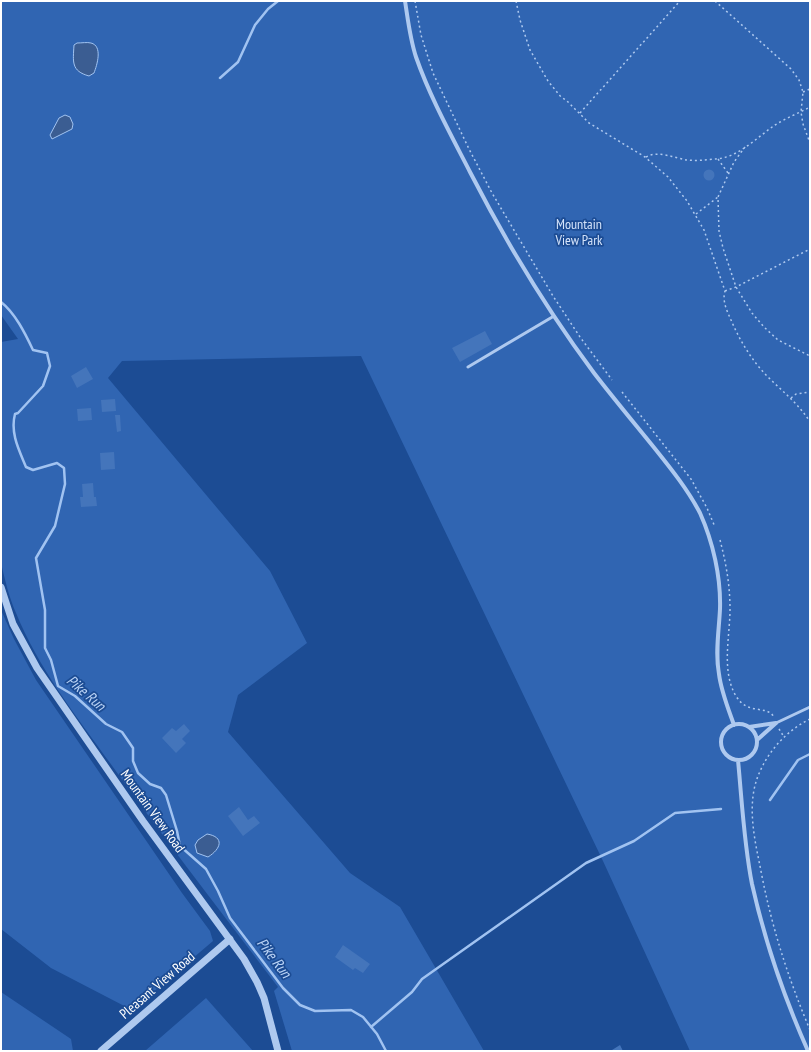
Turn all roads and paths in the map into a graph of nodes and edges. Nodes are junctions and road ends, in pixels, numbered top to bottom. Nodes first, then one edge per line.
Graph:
1 (405, 1) edge
2 (415, 1) edge
3 (516, 1) edge
4 (680, 1) edge
5 (715, 1) edge
6 (810, 89) edge
7 (803, 92) junction
8 (810, 107) edge
9 (801, 112) junction
10 (580, 113) junction
11 (810, 143) edge
12 (745, 147) junction
13 (646, 158) junction
14 (718, 159) junction
15 (728, 173) junction
16 (718, 197) junction
17 (696, 214) junction
18 (810, 249) edge
19 (736, 287) junction
20 (725, 291) junction
21 (554, 316) junction
22 (810, 356) edge
23 (468, 367) dead end
24 (612, 380) dead end
25 (622, 392) dead end
26 (810, 392) edge
27 (791, 398) junction
28 (810, 422) edge
29 (715, 527) dead end
30 (720, 540) dead end
31 (1, 587) edge
32 (810, 707) edge
33 (774, 718) dead end
34 (810, 719) edge
35 (776, 723) junction
36 (734, 725) junction
37 (749, 727) junction
38 (779, 729) dead end
39 (784, 737) junction
40 (757, 740) junction
41 (738, 760) junction
42 (230, 939) junction
43 (810, 1030) edge
44 (101, 1051) edge
45 (278, 1051) edge
46 (808, 1051) edge

1 - 21 street
2 - 24 path
3 - 10 path
4 - 10 path
5 - 7 path
6 - 7 path
7 - 9 path
8 - 9 path
9 - 11 path
9 - 12 path
10 - 13 path
12 - 14 path
12 - 15 path
13 - 14 path
13 - 17 path
14 - 15 path
15 - 16 path
16 - 17 path
16 - 19 path
17 - 20 path
18 - 19 path
19 - 20 path
19 - 22 path
20 - 27 path
21 - 23 lane
21 - 36 street
25 - 29 path
26 - 27 path
27 - 28 path
30 - 33 path
31 - 42 street, Mountain View Road
32 - 35 lane
34 - 39 path
35 - 37 street
35 - 40 street
36 - 37 street
36 - 41 street
37 - 40 street
38 - 39 path
39 - 43 path
40 - 41 street
41 - 46 street
42 - 44 street, Pleasant View Road
42 - 45 street, Mountain View Road

